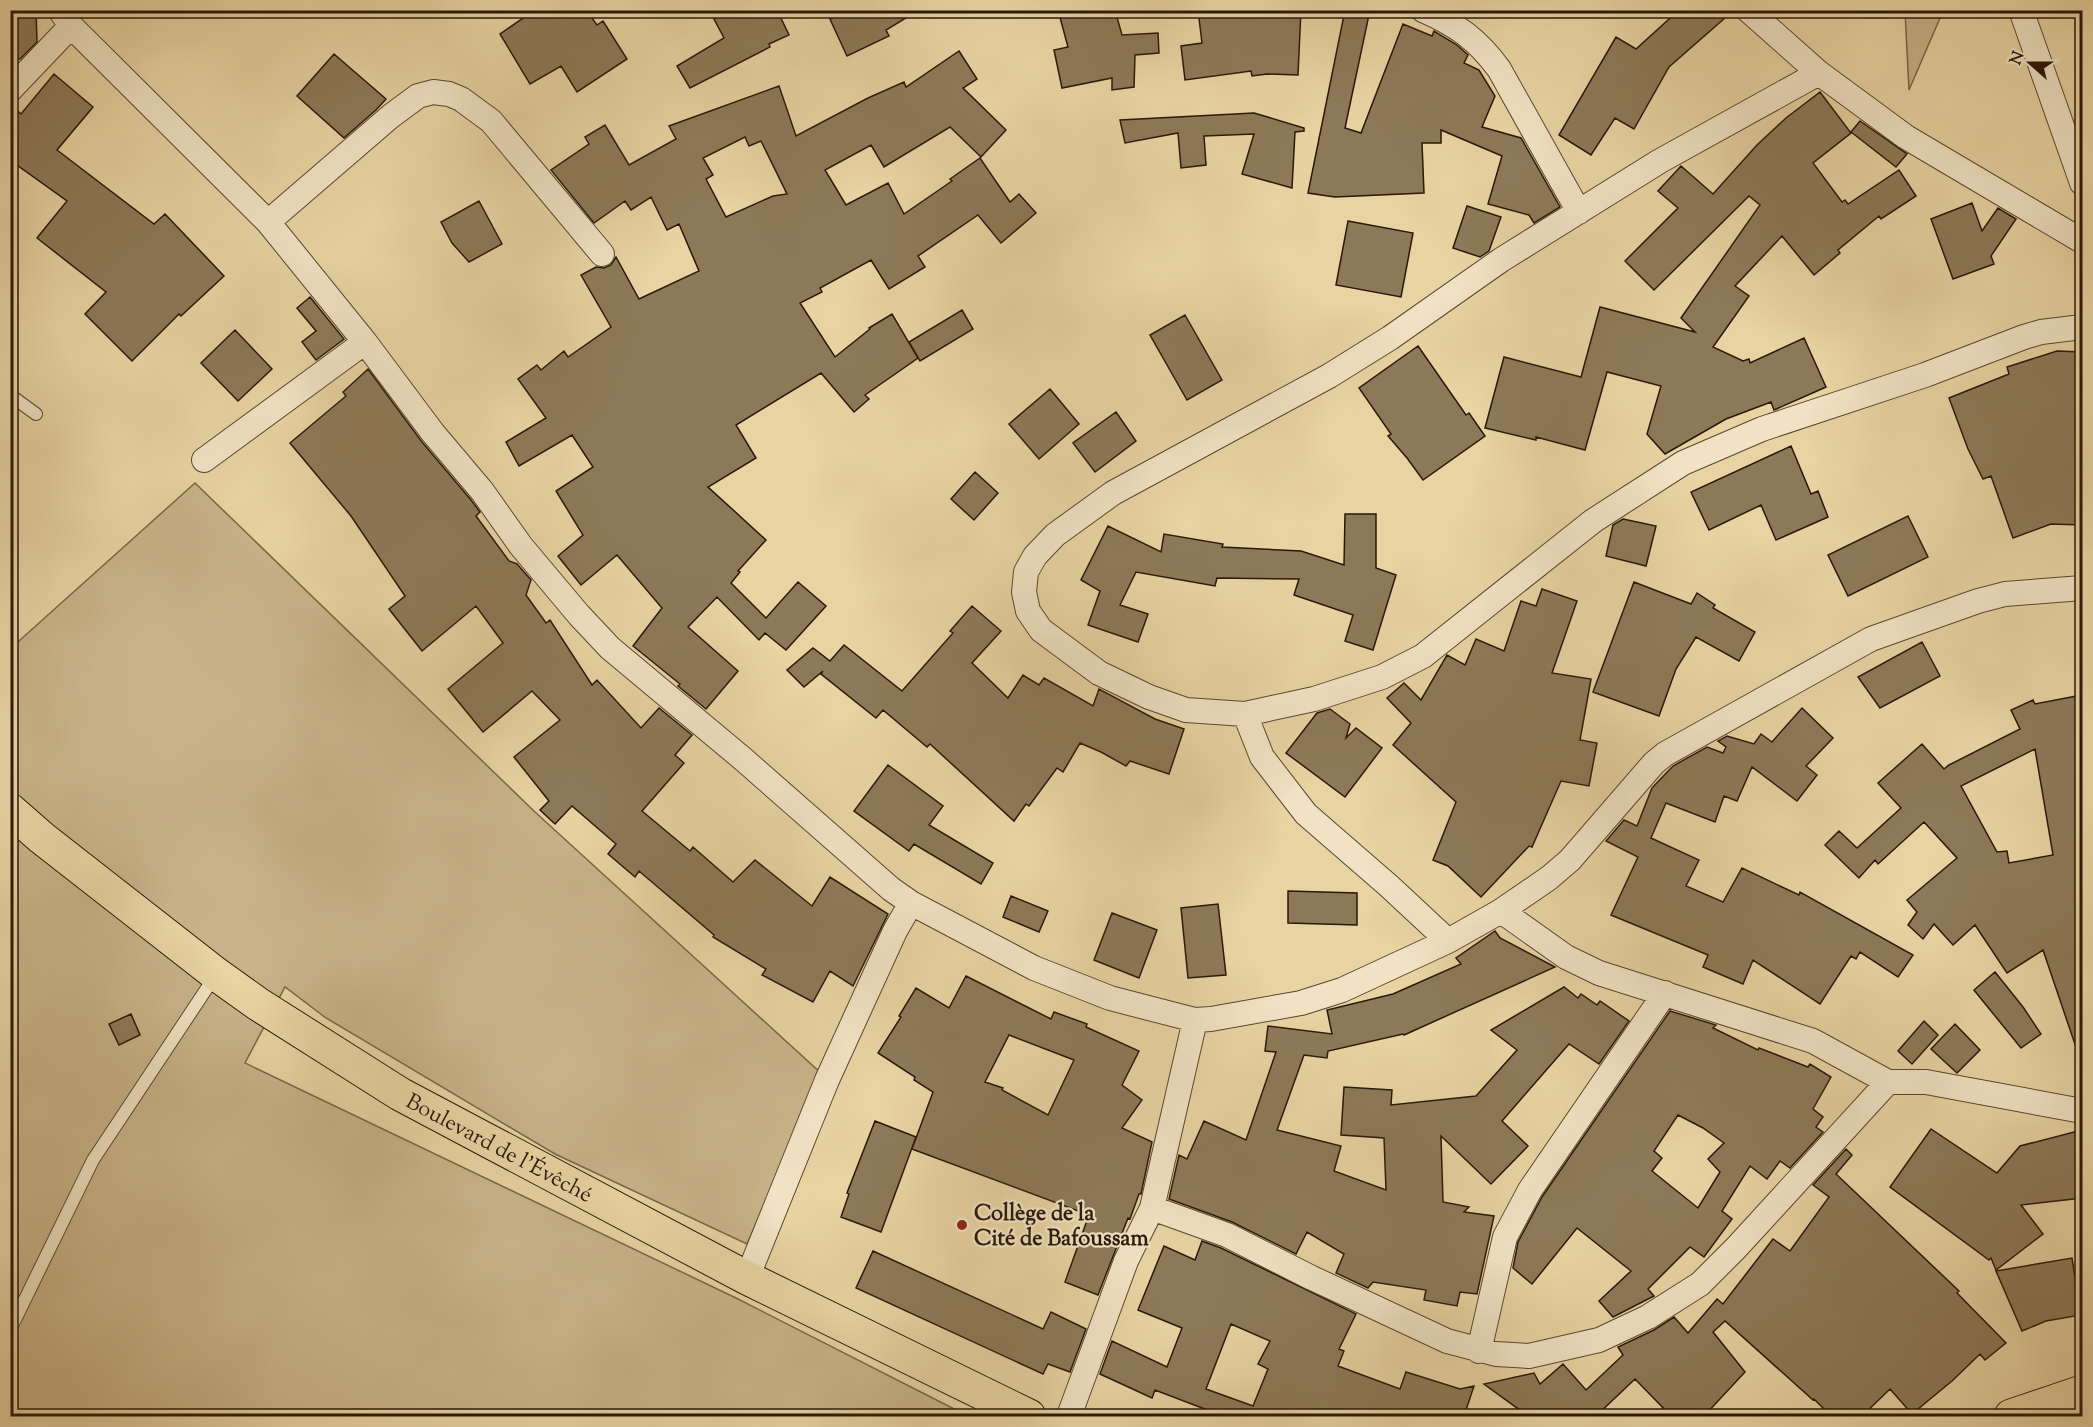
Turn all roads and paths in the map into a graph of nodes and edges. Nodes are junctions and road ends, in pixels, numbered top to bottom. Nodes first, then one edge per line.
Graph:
1 (1423, 10) edge
2 (1748, 10) edge
3 (2021, 10) edge
4 (65, 18) edge
5 (1819, 73) junction
6 (10, 90) edge
7 (2082, 183) edge
8 (1579, 212) junction
9 (268, 222) junction
10 (2082, 241) edge
11 (602, 255) dead end
12 (2082, 327) edge
13 (365, 342) junction
14 (10, 395) edge
15 (36, 414) dead end
16 (204, 460) dead end
17 (2082, 588) edge
18 (1245, 714) junction
19 (10, 810) edge
20 (911, 903) junction
21 (1501, 911) junction
22 (1448, 942) junction
23 (216, 974) junction
24 (1665, 993) junction
25 (1195, 1020) junction
26 (1888, 1082) junction
27 (2082, 1111) edge
28 (1152, 1208) junction
29 (747, 1278) junction
30 (10, 1330) edge
31 (1479, 1350) junction
32 (2082, 1392) edge
33 (1029, 1416) edge
34 (1069, 1416) edge
35 (2011, 1416) edge

1 - 8 street
2 - 5 street
3 - 7 street
4 - 6 street
4 - 9 street
5 - 8 street
5 - 10 street
8 - 18 street
9 - 11 street
9 - 13 street
12 - 18 street
13 - 16 street
13 - 20 street
14 - 15 lane
17 - 21 street
18 - 22 street
19 - 23 main road, Boulevard de l'Évêché
20 - 25 street
20 - 29 street
21 - 22 street
21 - 24 street
22 - 25 street
23 - 29 main road, Boulevard de l'Évêché
23 - 30 lane
24 - 26 street
24 - 31 street
25 - 28 street
26 - 27 street
26 - 31 street
28 - 31 street
28 - 34 street
29 - 33 main road, Boulevard de l'Évêché
32 - 35 main road

